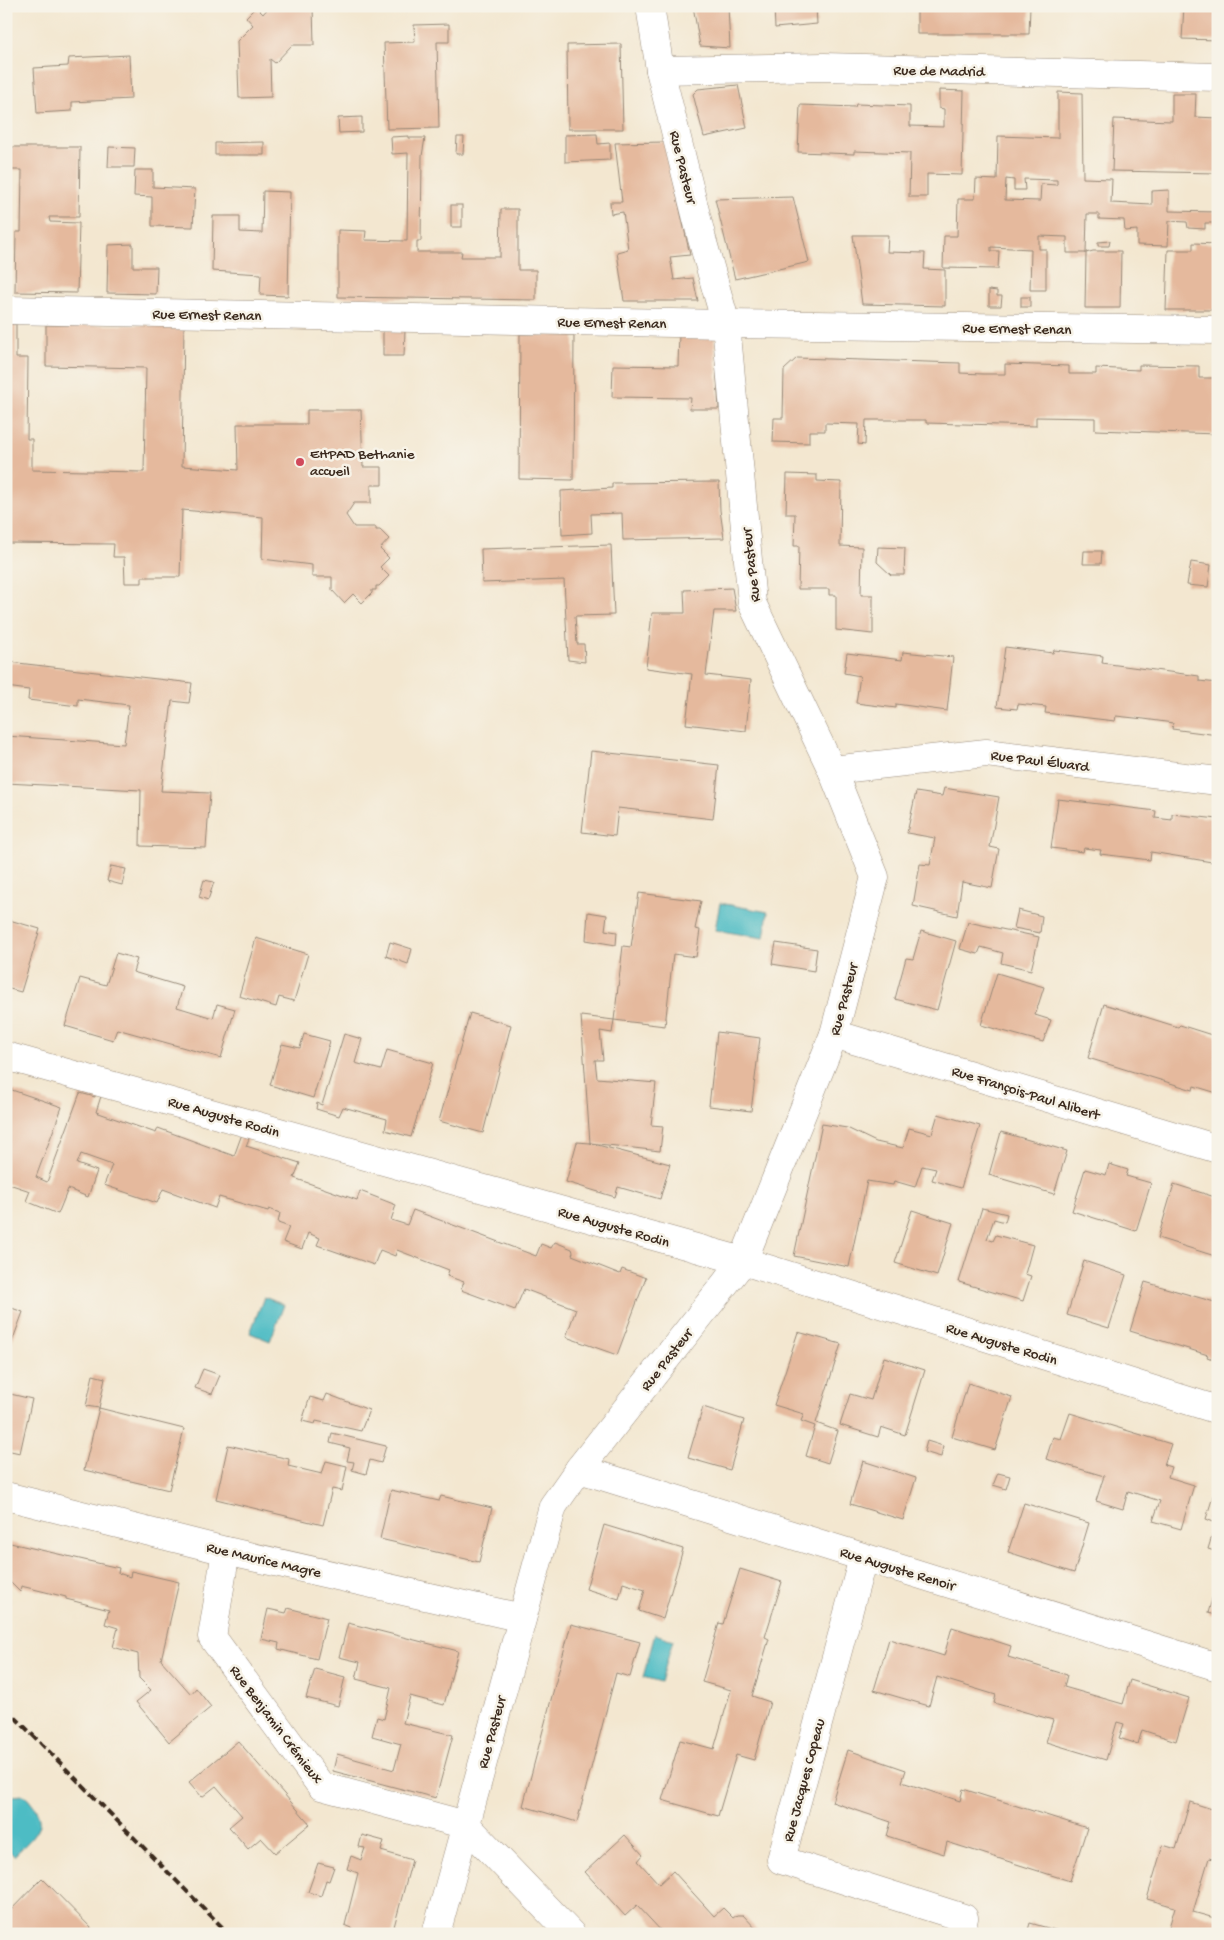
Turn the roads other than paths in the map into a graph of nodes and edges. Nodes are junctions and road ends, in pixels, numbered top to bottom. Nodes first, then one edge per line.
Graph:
1 (650, 6) edge
2 (660, 70) junction
3 (1218, 77) edge
4 (6, 310) edge
5 (726, 324) junction
6 (1218, 330) edge
7 (832, 770) junction
8 (1218, 781) edge
9 (834, 1034) junction
10 (6, 1056) edge
11 (1218, 1149) edge
12 (743, 1261) junction
13 (1218, 1410) edge
14 (579, 1469) junction
15 (6, 1496) edge
16 (226, 1551) junction
17 (864, 1558) junction
18 (522, 1618) junction
19 (1218, 1667) edge
20 (466, 1825) junction
21 (436, 1934) edge
22 (571, 1934) edge
23 (959, 1934) edge

1 - 2 street, Rue Pasteur
2 - 3 street, Rue de Madrid
2 - 5 street, Rue Pasteur
4 - 5 street, Rue Ernest Renan
5 - 6 street, Rue Ernest Renan
5 - 7 street, Rue Pasteur
7 - 8 street, Rue Paul Éluard
7 - 9 street, Rue Pasteur
9 - 11 street, Rue François-Paul Alibert
9 - 12 street, Rue Pasteur
10 - 12 street, Rue Auguste Rodin
12 - 13 street, Rue Auguste Rodin
12 - 14 street, Rue Pasteur
14 - 17 street, Rue Auguste Renoir
14 - 18 street, Rue Pasteur
15 - 16 street, Rue Maurice Magre
16 - 18 street, Rue Maurice Magre
16 - 20 street, Rue Benjamin Crémieux
17 - 19 street, Rue Auguste Renoir
17 - 23 street, Rue Jacques Copeau
18 - 20 street, Rue Pasteur
20 - 21 street, Rue Pasteur
20 - 22 street

